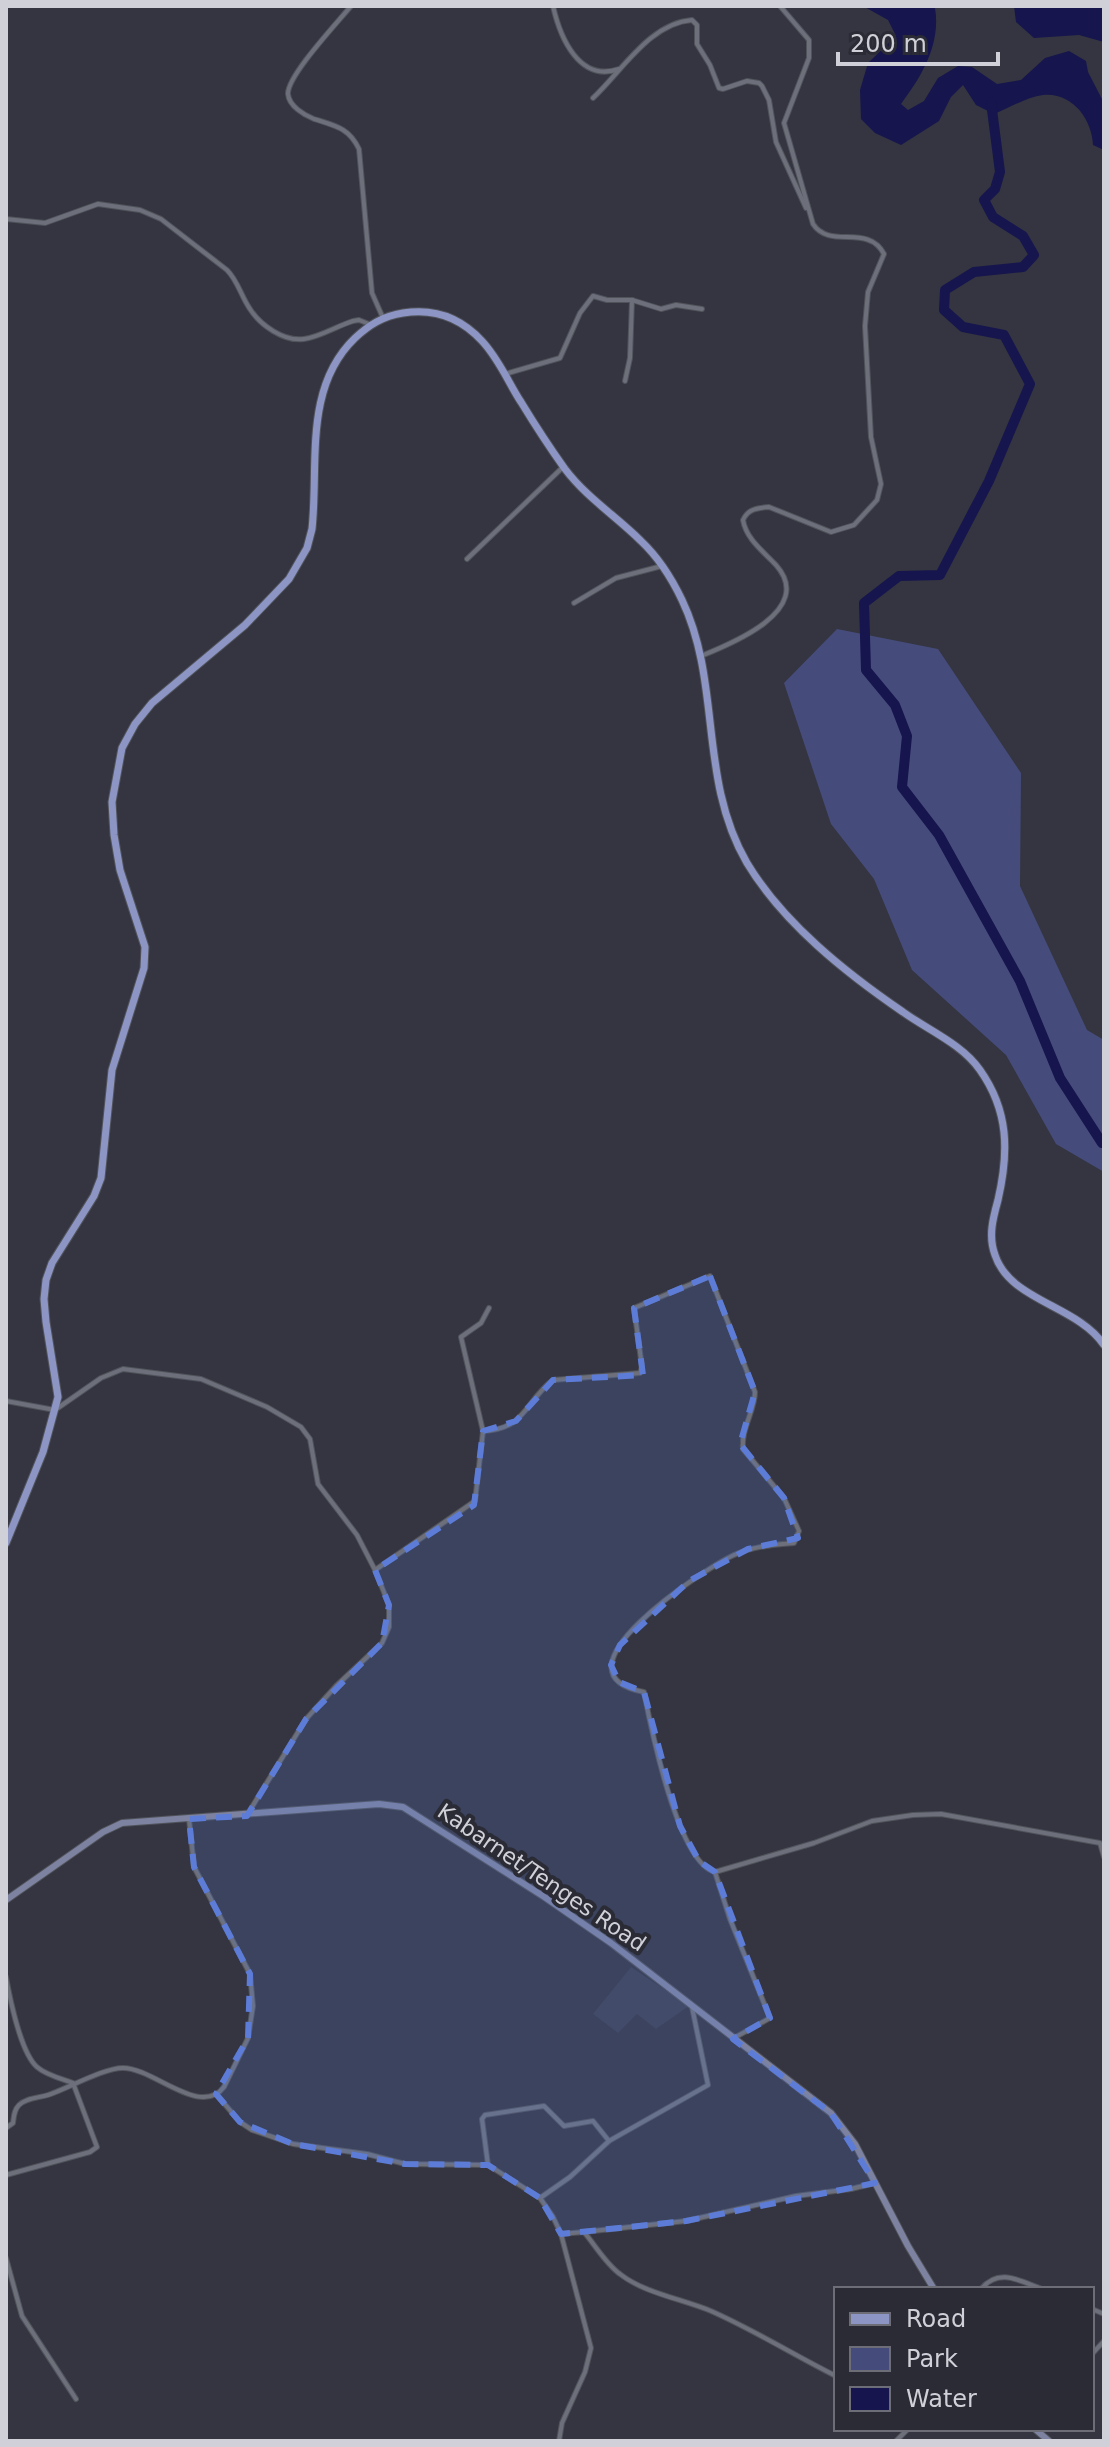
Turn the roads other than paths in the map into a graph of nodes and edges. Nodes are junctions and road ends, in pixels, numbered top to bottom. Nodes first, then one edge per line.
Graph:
1 (351, 6) edge
2 (553, 6) edge
3 (780, 6) edge
4 (621, 69) junction
5 (593, 98) dead end
6 (809, 214) junction
7 (6, 219) edge
8 (632, 300) junction
9 (702, 309) dead end
10 (383, 318) junction
11 (369, 324) junction
12 (505, 374) junction
13 (625, 381) dead end
14 (563, 467) junction
15 (467, 559) dead end
16 (662, 566) junction
17 (574, 603) dead end
18 (701, 656) junction
19 (489, 1308) dead end
20 (1104, 1345) edge
21 (6, 1401) edge
22 (55, 1410) junction
23 (483, 1431) junction
24 (6, 1543) edge
25 (375, 1570) junction
26 (247, 1816) junction
27 (189, 1819) junction
28 (1104, 1857) edge
29 (715, 1872) junction
30 (6, 1900) edge
31 (6, 1977) edge
32 (692, 2007) junction
33 (734, 2038) junction
34 (73, 2083) junction
35 (216, 2094) junction
36 (6, 2128) edge
37 (609, 2141) junction
38 (488, 2165) junction
39 (6, 2175) edge
40 (875, 2183) junction
41 (540, 2198) junction
42 (584, 2232) junction
43 (561, 2234) junction
44 (6, 2258) edge
45 (933, 2287) edge
46 (983, 2287) edge
47 (1036, 2287) edge
48 (834, 2375) edge
49 (76, 2399) dead end
50 (559, 2441) edge

1 - 10 street
2 - 4 street
3 - 6 street
4 - 5 street
4 - 6 street
6 - 18 street
7 - 11 street
8 - 9 street
8 - 12 street
8 - 13 street
10 - 11 main road
10 - 12 main road
11 - 22 main road
12 - 14 main road
14 - 15 street
14 - 16 main road
16 - 17 street
16 - 18 main road
18 - 20 main road
19 - 23 street
21 - 22 street
22 - 24 main road
22 - 25 street
23 - 25 street
23 - 29 street
25 - 26 street
26 - 27 street, Kabarnet/Tenges Road
26 - 32 street, Kabarnet/Tenges Road
27 - 30 street, Kabarnet/Tenges Road
27 - 35 street
28 - 29 street
29 - 33 street
31 - 34 street
32 - 33 street, Kabarnet/Tenges Road
32 - 37 street
33 - 40 street, Kabarnet/Tenges Road
34 - 35 street
34 - 36 street
34 - 39 street
35 - 38 street
37 - 38 street
37 - 41 street
38 - 41 street
40 - 42 street
40 - 45 street, Kabarnet/Tenges Road
41 - 43 street
42 - 43 street
42 - 48 street
43 - 50 street
44 - 49 street
46 - 47 street

